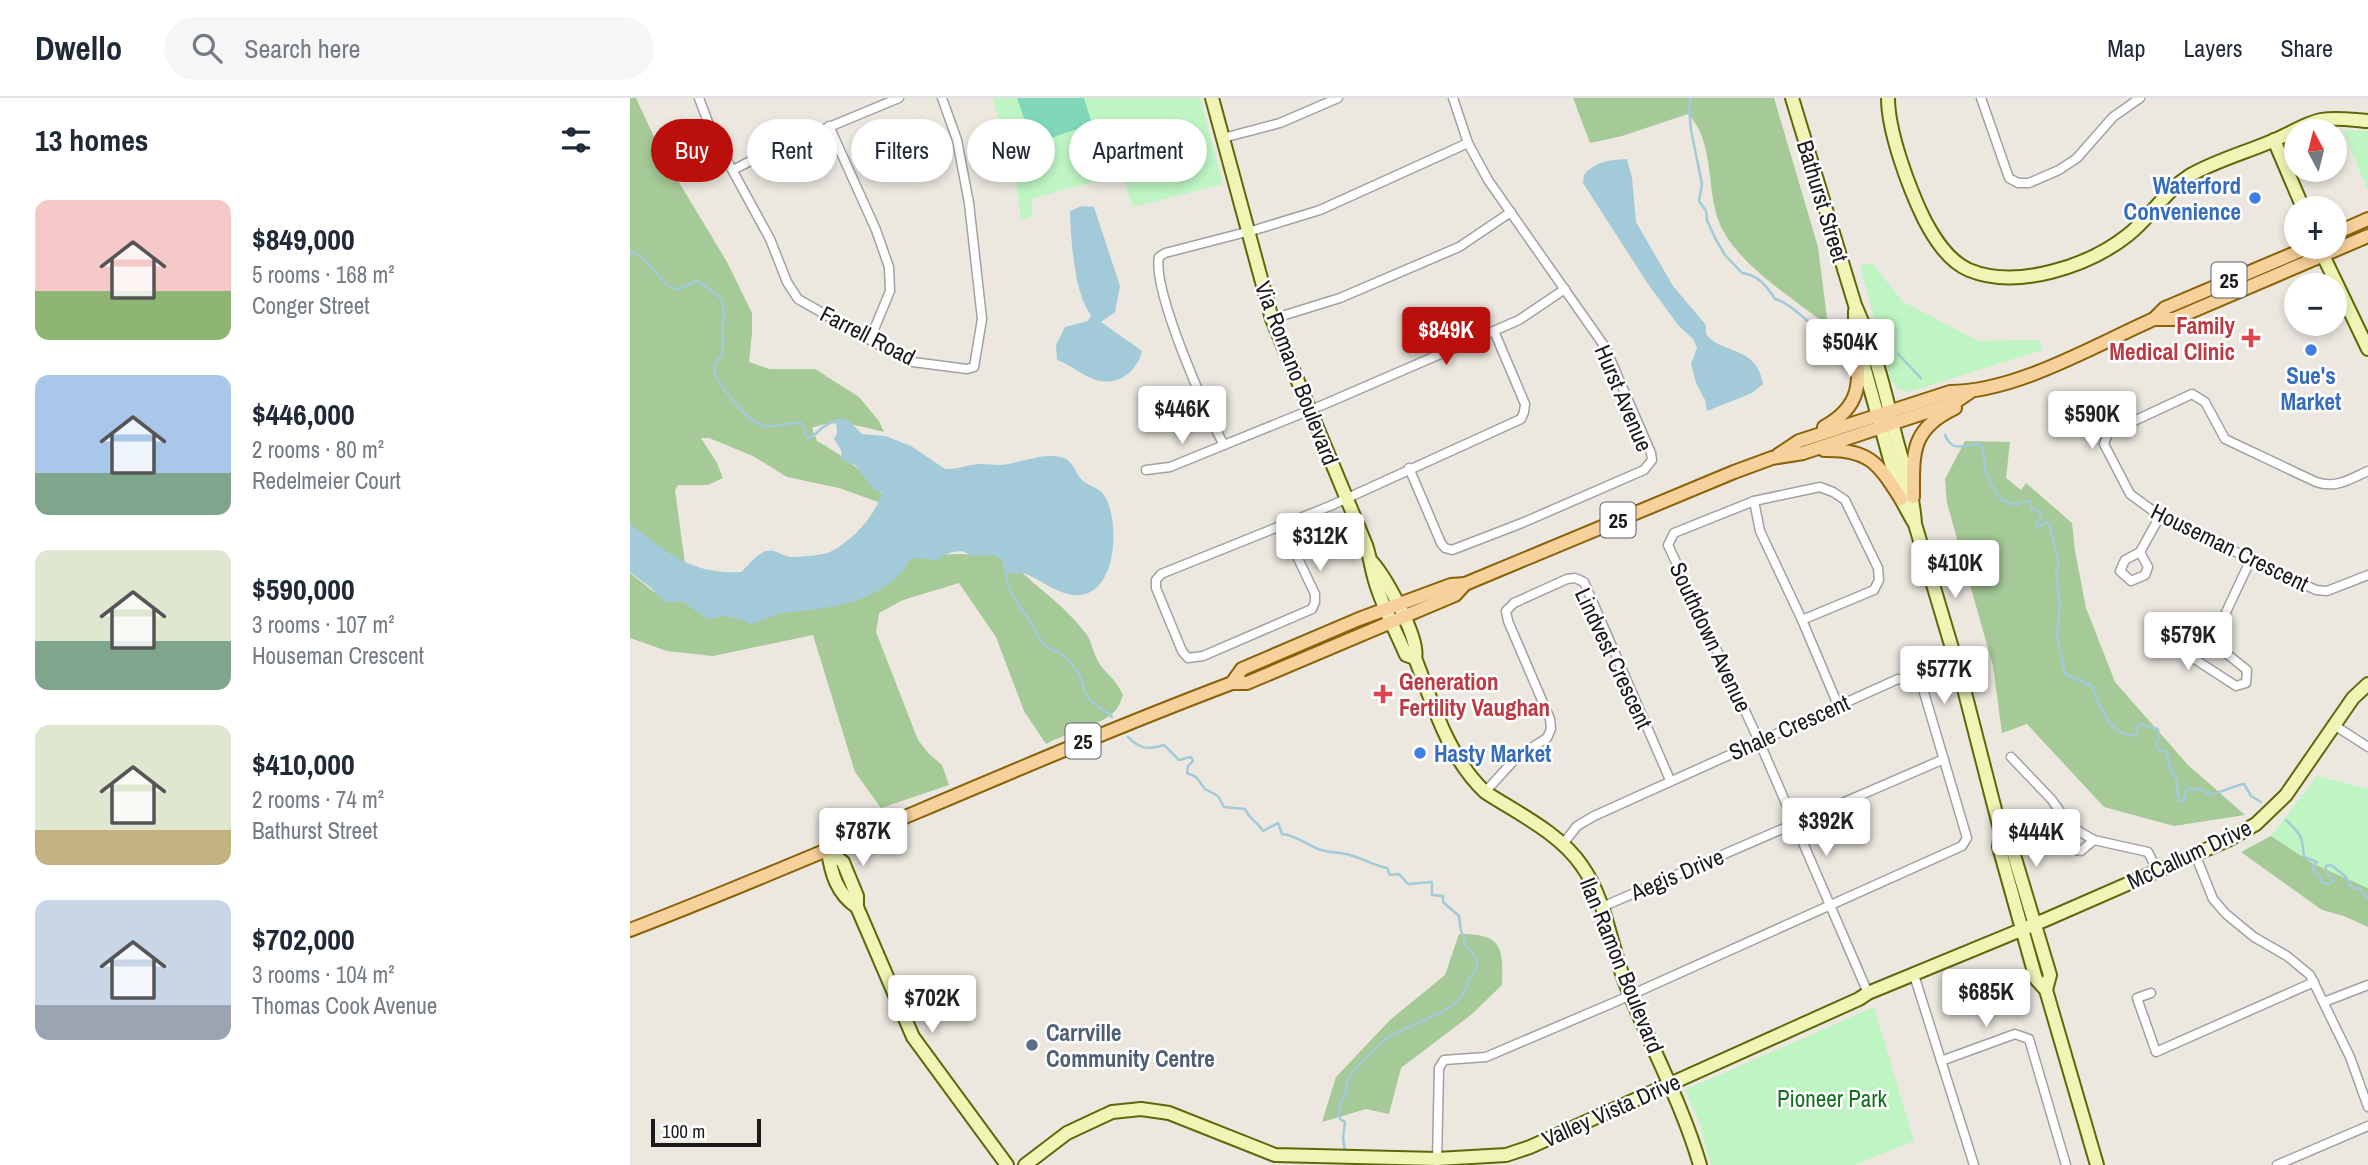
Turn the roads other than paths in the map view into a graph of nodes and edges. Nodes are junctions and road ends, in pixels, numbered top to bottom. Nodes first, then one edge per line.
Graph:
1 (699, 98) edge
2 (899, 98) edge
3 (942, 98) edge
4 (1212, 98) edge
5 (1338, 98) edge
6 (1453, 98) edge
7 (1792, 98) edge
8 (1888, 98) edge
9 (1981, 98) edge
10 (2140, 98) edge
11 (707, 119) edge
12 (2368, 121) edge
13 (837, 123) edge
14 (1223, 138) junction
15 (2274, 140) junction
16 (1468, 143) junction
17 (837, 144) edge
18 (747, 162) edge
19 (733, 170) joint
20 (2298, 196) edge
21 (1511, 212) junction
22 (2368, 219) edge
23 (2347, 228) edge
24 (1248, 231) junction
25 (2368, 236) edge
26 (2347, 243) edge
27 (2284, 258) edge
28 (2303, 259) edge
29 (2325, 259) edge
30 (1564, 289) junction
31 (1855, 305) junction
32 (1272, 318) junction
33 (2154, 319) junction
34 (1494, 331) junction
35 (1855, 334) junction
36 (868, 339) junction
37 (2368, 349) edge
38 (2005, 382) junction
39 (1309, 411) junction
40 (1885, 419) junction
41 (1224, 445) junction
42 (1804, 446) junction
43 (1409, 468) junction
44 (1146, 470) dead end
45 (2368, 471) edge
46 (1907, 498) junction
47 (1346, 499) junction
48 (1754, 501) junction
49 (2160, 516) junction
50 (1282, 525) junction
51 (2140, 552) dead end
52 (2251, 559) junction
53 (2368, 575) edge
54 (1395, 613) junction
55 (1802, 620) junction
56 (2212, 642) junction
57 (2368, 684) edge
58 (1838, 705) junction
59 (2334, 725) junction
60 (1759, 741) junction
61 (2368, 747) edge
62 (2011, 757) dead end
63 (1944, 759) junction
64 (1670, 780) junction
65 (1485, 792) junction
66 (1795, 823) junction
67 (2068, 823) junction
68 (2001, 833) junction
69 (2094, 840) junction
70 (1563, 844) junction
71 (828, 851) junction
72 (2195, 854) junction
73 (2157, 870) junction
74 (1830, 905) junction
75 (1602, 907) junction
76 (2036, 924) junction
77 (2022, 928) junction
78 (630, 930) edge
79 (1914, 975) junction
80 (2314, 982) junction
81 (2368, 985) edge
82 (2046, 990) junction
83 (1868, 993) junction
84 (2151, 993) dead end
85 (1630, 995) junction
86 (2324, 1002) junction
87 (1941, 1061) junction
88 (1670, 1083) junction
89 (2368, 1107) edge
90 (2368, 1126) edge
91 (1437, 1162) edge
92 (1007, 1165) edge
93 (1025, 1165) edge
94 (1700, 1165) edge
95 (1974, 1165) edge
96 (2066, 1165) edge
97 (2097, 1165) edge
98 (2277, 1165) edge

1 - 11 street, Farrell Road
2 - 13 street
3 - 36 street, Farrell Road
4 - 14 street, Via Romano Boulevard
5 - 14 street
6 - 16 street, Hurst Avenue
7 - 31 street, Bathurst Street
8 - 15 street
9 - 10 street
12 - 15 street
14 - 24 street, Via Romano Boulevard
15 - 20 street
16 - 21 street, Hurst Avenue
16 - 24 street
17 - 36 street
18 - 19 street
19 - 36 street, Farrell Road
21 - 30 street, Hurst Avenue
21 - 32 street
22 - 23 main road
24 - 32 street, Via Romano Boulevard
24 - 41 street
25 - 26 main road, 25
27 - 33 main road, 25
28 - 33 main road, 25
29 - 37 street
30 - 34 street
30 - 43 street, Hurst Avenue
31 - 35 street, Bathurst Street
31 - 40 street, Bathurst Street
32 - 39 street, Via Romano Boulevard
33 - 38 main road, 25
34 - 39 street
34 - 43 street
35 - 40 street, Bathurst Street
35 - 42 main road
38 - 40 main road, 25
38 - 46 main road
39 - 41 street
39 - 47 street, Via Romano Boulevard
40 - 42 main road, 25
40 - 46 street, Bathurst Street
41 - 44 street
42 - 46 main road
42 - 54 main road, 25
43 - 47 street
45 - 49 street, Houseman Crescent
46 - 68 street, Bathurst Street
47 - 50 street
47 - 54 street, Via Romano Boulevard
48 - 55 street
48 - 55 street, Southdown Avenue
48 - 60 street, Southdown Avenue
49 - 51 street
49 - 52 street, Houseman Crescent
50 - 50 street
52 - 53 street, Houseman Crescent
52 - 56 street
54 - 65 street, Ilan Ramon Boulevard
54 - 71 main road, 25
55 - 58 street
56 - 56 street
57 - 59 street, McCallum Drive
58 - 60 street, Shale Crescent
58 - 63 street, Shale Crescent
59 - 61 street
59 - 72 street, McCallum Drive
60 - 64 street, Shale Crescent
60 - 66 street, Southdown Avenue
62 - 67 street
63 - 66 street, Aegis Drive
63 - 74 street, Shale Crescent
64 - 65 street, Lindvest Crescent
64 - 70 street, Shale Crescent
65 - 70 street, Ilan Ramon Boulevard
66 - 74 street, Southdown Avenue
66 - 75 street, Aegis Drive
67 - 69 street
67 - 69 street
68 - 76 street, Bathurst Street
68 - 77 street, Bathurst Street
69 - 73 street
70 - 75 street, Ilan Ramon Boulevard
71 - 78 main road, 25
71 - 92 street
72 - 73 street, McCallum Drive
72 - 80 street
73 - 76 street, McCallum Drive
74 - 83 street, Southdown Avenue
74 - 85 street, Shale Crescent
75 - 85 street, Ilan Ramon Boulevard
76 - 77 street, McCallum Drive
76 - 82 street, Bathurst Street
77 - 79 street, Valley Vista Drive
77 - 82 street, Bathurst Street
79 - 83 street, Valley Vista Drive
79 - 87 street
80 - 84 street
80 - 86 street
81 - 86 street
82 - 97 street, Bathurst Street
83 - 88 street, Valley Vista Drive
85 - 88 street, Ilan Ramon Boulevard
85 - 91 street, Shale Crescent
86 - 89 street
87 - 95 street
87 - 96 street
88 - 91 street, Valley Vista Drive
88 - 94 street, Ilan Ramon Boulevard
90 - 98 street
91 - 93 street, Valley Vista Drive

